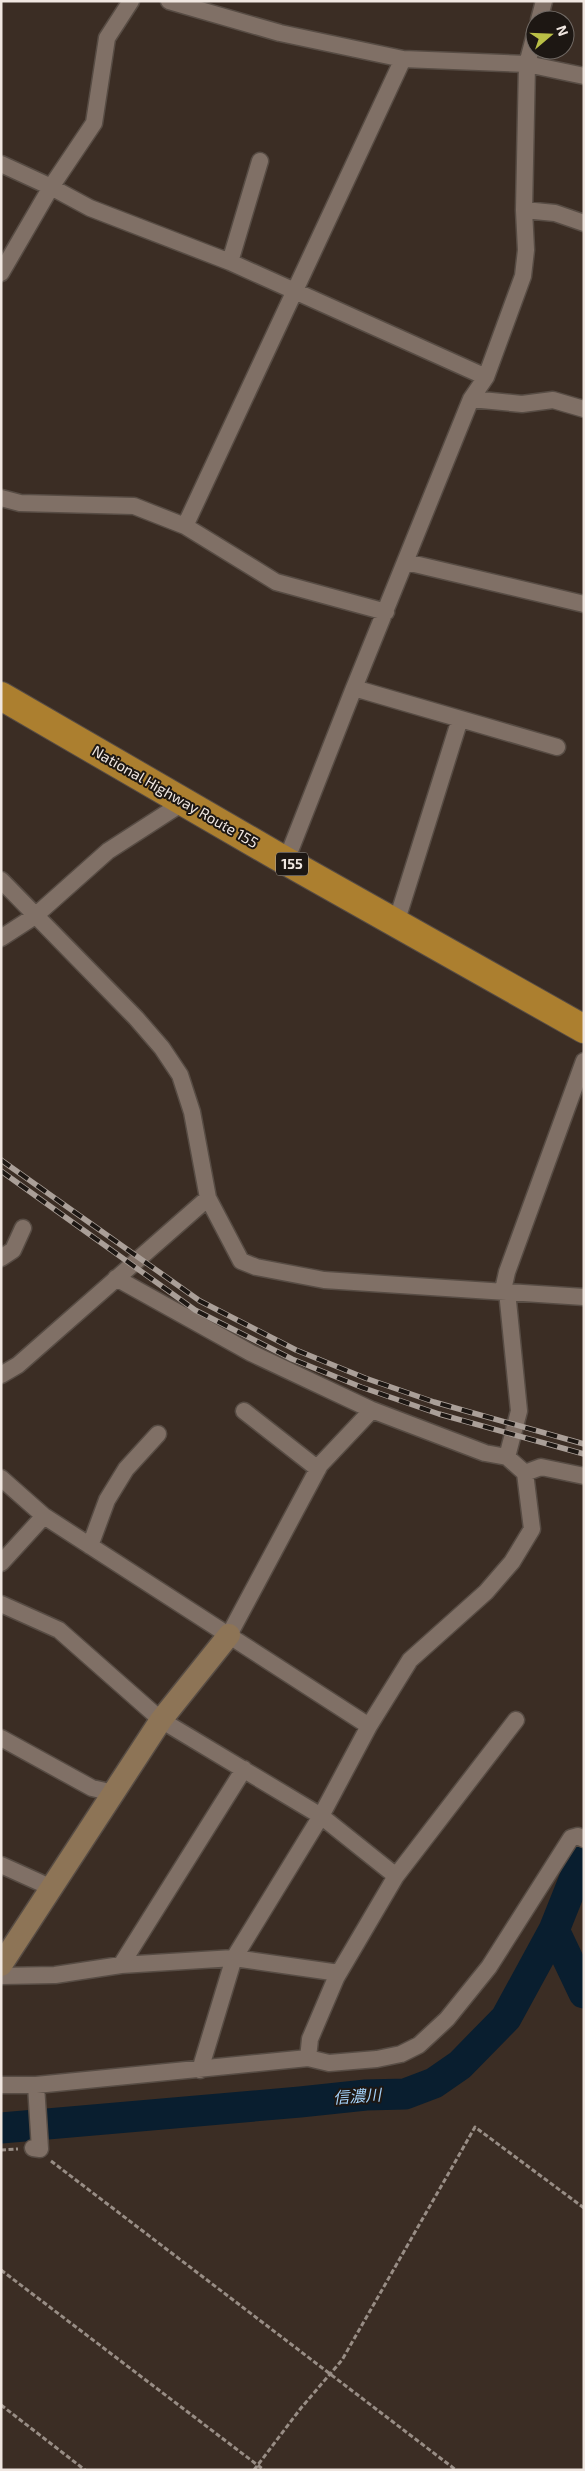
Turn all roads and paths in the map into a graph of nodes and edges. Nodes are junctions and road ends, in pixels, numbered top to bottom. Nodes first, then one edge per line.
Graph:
1 (131, 1) edge
2 (169, 1) edge
3 (403, 59) junction
4 (527, 60) edge
5 (526, 64) junction
6 (584, 76) edge
7 (260, 161) dead end
8 (1, 164) edge
9 (51, 187) junction
10 (524, 210) junction
11 (584, 223) edge
12 (230, 262) junction
13 (1, 273) edge
14 (295, 290) junction
15 (486, 377) junction
16 (471, 399) junction
17 (584, 409) edge
18 (1, 498) edge
19 (185, 526) junction
20 (406, 562) junction
21 (584, 604) edge
22 (386, 612) junction
23 (354, 688) junction
24 (1, 696) edge
25 (460, 719) junction
26 (557, 747) dead end
27 (184, 802) junction
28 (286, 861) junction
29 (1, 880) edge
30 (35, 916) junction
31 (396, 923) junction
32 (1, 938) edge
33 (584, 1029) edge
34 (584, 1061) edge
35 (208, 1198) junction
36 (23, 1228) dead end
37 (1, 1258) edge
38 (116, 1278) junction
39 (505, 1290) junction
40 (584, 1297) edge
41 (1, 1375) edge
42 (372, 1410) junction
43 (244, 1411) dead end
44 (158, 1434) dead end
45 (507, 1457) junction
46 (318, 1468) junction
47 (525, 1473) junction
48 (584, 1476) edge
49 (1, 1478) edge
50 (44, 1516) junction
51 (90, 1546) junction
52 (1, 1563) edge
53 (1, 1604) edge
54 (229, 1635) junction
55 (161, 1720) junction
56 (516, 1720) dead end
57 (369, 1726) junction
58 (1, 1738) edge
59 (244, 1769) junction
60 (114, 1793) junction
61 (321, 1816) junction
62 (584, 1839) edge
63 (1, 1865) edge
64 (396, 1876) junction
65 (52, 1888) junction
66 (234, 1958) junction
67 (1, 1965) edge
68 (121, 1965) junction
69 (339, 1973) junction
70 (1, 1976) edge
71 (308, 2058) junction
72 (200, 2070) junction
73 (1, 2085) edge
74 (36, 2085) junction
75 (38, 2145) joint
76 (584, 2208) edge
77 (1, 2270) edge
78 (330, 2374) junction
79 (1, 2405) edge
80 (258, 2465) junction
81 (85, 2470) edge
82 (254, 2470) edge
83 (264, 2470) edge
84 (456, 2470) edge

1 - 9 street
2 - 3 street
3 - 5 street
3 - 14 street
4 - 5 street
5 - 6 street
5 - 10 street
7 - 12 street
8 - 9 street
9 - 12 street
9 - 13 street
10 - 11 street
10 - 15 street
12 - 14 street
14 - 15 street
14 - 19 street
15 - 16 street
16 - 17 street
16 - 20 street
18 - 19 street
19 - 22 street
20 - 21 street
20 - 22 street
22 - 23 street
23 - 25 street
23 - 28 street
24 - 27 highway, National Highway Route 155 / 155
25 - 26 street
25 - 31 street
27 - 28 highway, National Highway Route 155 / 155
27 - 30 street
28 - 31 highway, National Highway Route 155 / 155
29 - 30 street
30 - 32 street
30 - 35 street
31 - 33 highway, National Highway Route 155 / 155
34 - 39 street
35 - 38 street
35 - 39 street
36 - 37 street
38 - 41 street
38 - 42 street
39 - 40 street
39 - 45 street
42 - 45 street
42 - 46 street
43 - 46 street
44 - 51 street
45 - 47 street
46 - 54 street
47 - 48 street
47 - 57 street
49 - 50 street
50 - 51 street
50 - 52 street
51 - 54 street
53 - 55 street
54 - 55 street
54 - 57 street
55 - 59 street
55 - 60 street
56 - 64 street
57 - 61 street
58 - 60 street
59 - 61 street
59 - 68 street
60 - 65 street
61 - 64 street
61 - 66 street
62 - 71 street
63 - 65 street
64 - 69 street
65 - 67 street
66 - 68 street
66 - 69 street
66 - 72 street
68 - 70 street
69 - 71 street
71 - 72 street
72 - 74 street
73 - 74 street
74 - 75 street
75 - 78 path
76 - 78 path
77 - 80 path
78 - 80 path
78 - 84 path
79 - 81 path
80 - 82 path
80 - 83 path

